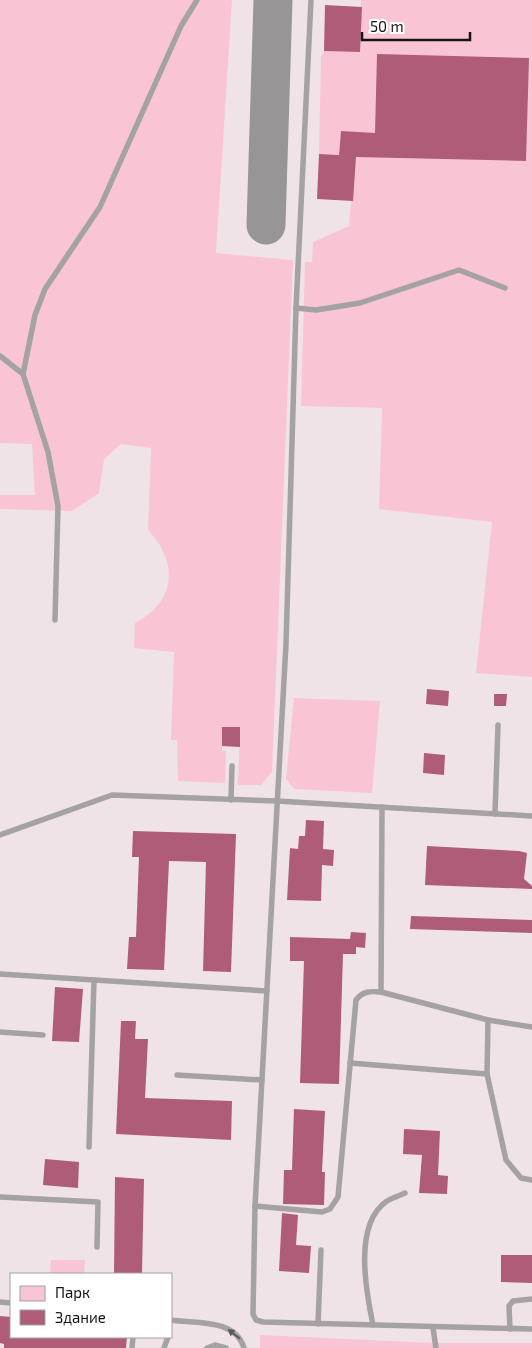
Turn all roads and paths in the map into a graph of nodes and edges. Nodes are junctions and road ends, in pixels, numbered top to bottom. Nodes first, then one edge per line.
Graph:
1 (197, 0) edge
2 (311, 0) edge
3 (505, 288) dead end
4 (296, 308) junction
5 (0, 356) edge
6 (24, 374) junction
7 (55, 620) dead end
8 (498, 725) dead end
9 (232, 766) dead end
10 (230, 800) junction
11 (277, 802) junction
12 (382, 807) junction
13 (495, 814) junction
14 (532, 816) edge
15 (0, 835) edge
16 (0, 974) edge
17 (94, 980) junction
18 (267, 991) junction
19 (381, 992) junction
20 (488, 1020) junction
21 (532, 1027) edge
22 (0, 1032) edge
23 (43, 1035) dead end
24 (350, 1063) junction
25 (487, 1074) junction
26 (176, 1075) dead end
27 (262, 1080) junction
28 (89, 1147) dead end
29 (532, 1180) edge
30 (405, 1193) dead end
31 (0, 1197) edge
32 (255, 1206) junction
33 (97, 1247) dead end
34 (321, 1250) dead end
35 (532, 1299) edge
36 (172, 1321) edge
37 (318, 1324) junction
38 (373, 1325) junction
39 (433, 1328) junction
40 (510, 1329) junction
41 (532, 1329) edge
42 (207, 1348) edge
43 (226, 1348) edge
44 (244, 1348) edge
45 (436, 1348) edge

1 - 6 lane
2 - 4 lane
3 - 4 lane
4 - 11 lane
5 - 6 lane
6 - 7 lane
8 - 13 lane
9 - 10 lane
10 - 11 lane
10 - 15 lane
11 - 12 lane
11 - 18 lane
12 - 13 lane
12 - 19 lane
13 - 14 lane
16 - 17 lane
17 - 18 lane
17 - 28 lane
18 - 27 lane
19 - 20 lane
19 - 24 lane
20 - 21 lane
20 - 25 lane
22 - 23 lane
24 - 25 lane
24 - 32 lane
25 - 29 lane
26 - 27 lane
27 - 32 lane
30 - 38 lane
31 - 33 lane
32 - 37 lane
34 - 37 lane
35 - 40 lane
44 -> 36 lane
37 - 38 lane
38 - 39 lane
39 - 40 lane
39 - 45 lane
40 - 41 lane
42 - 43 lane

